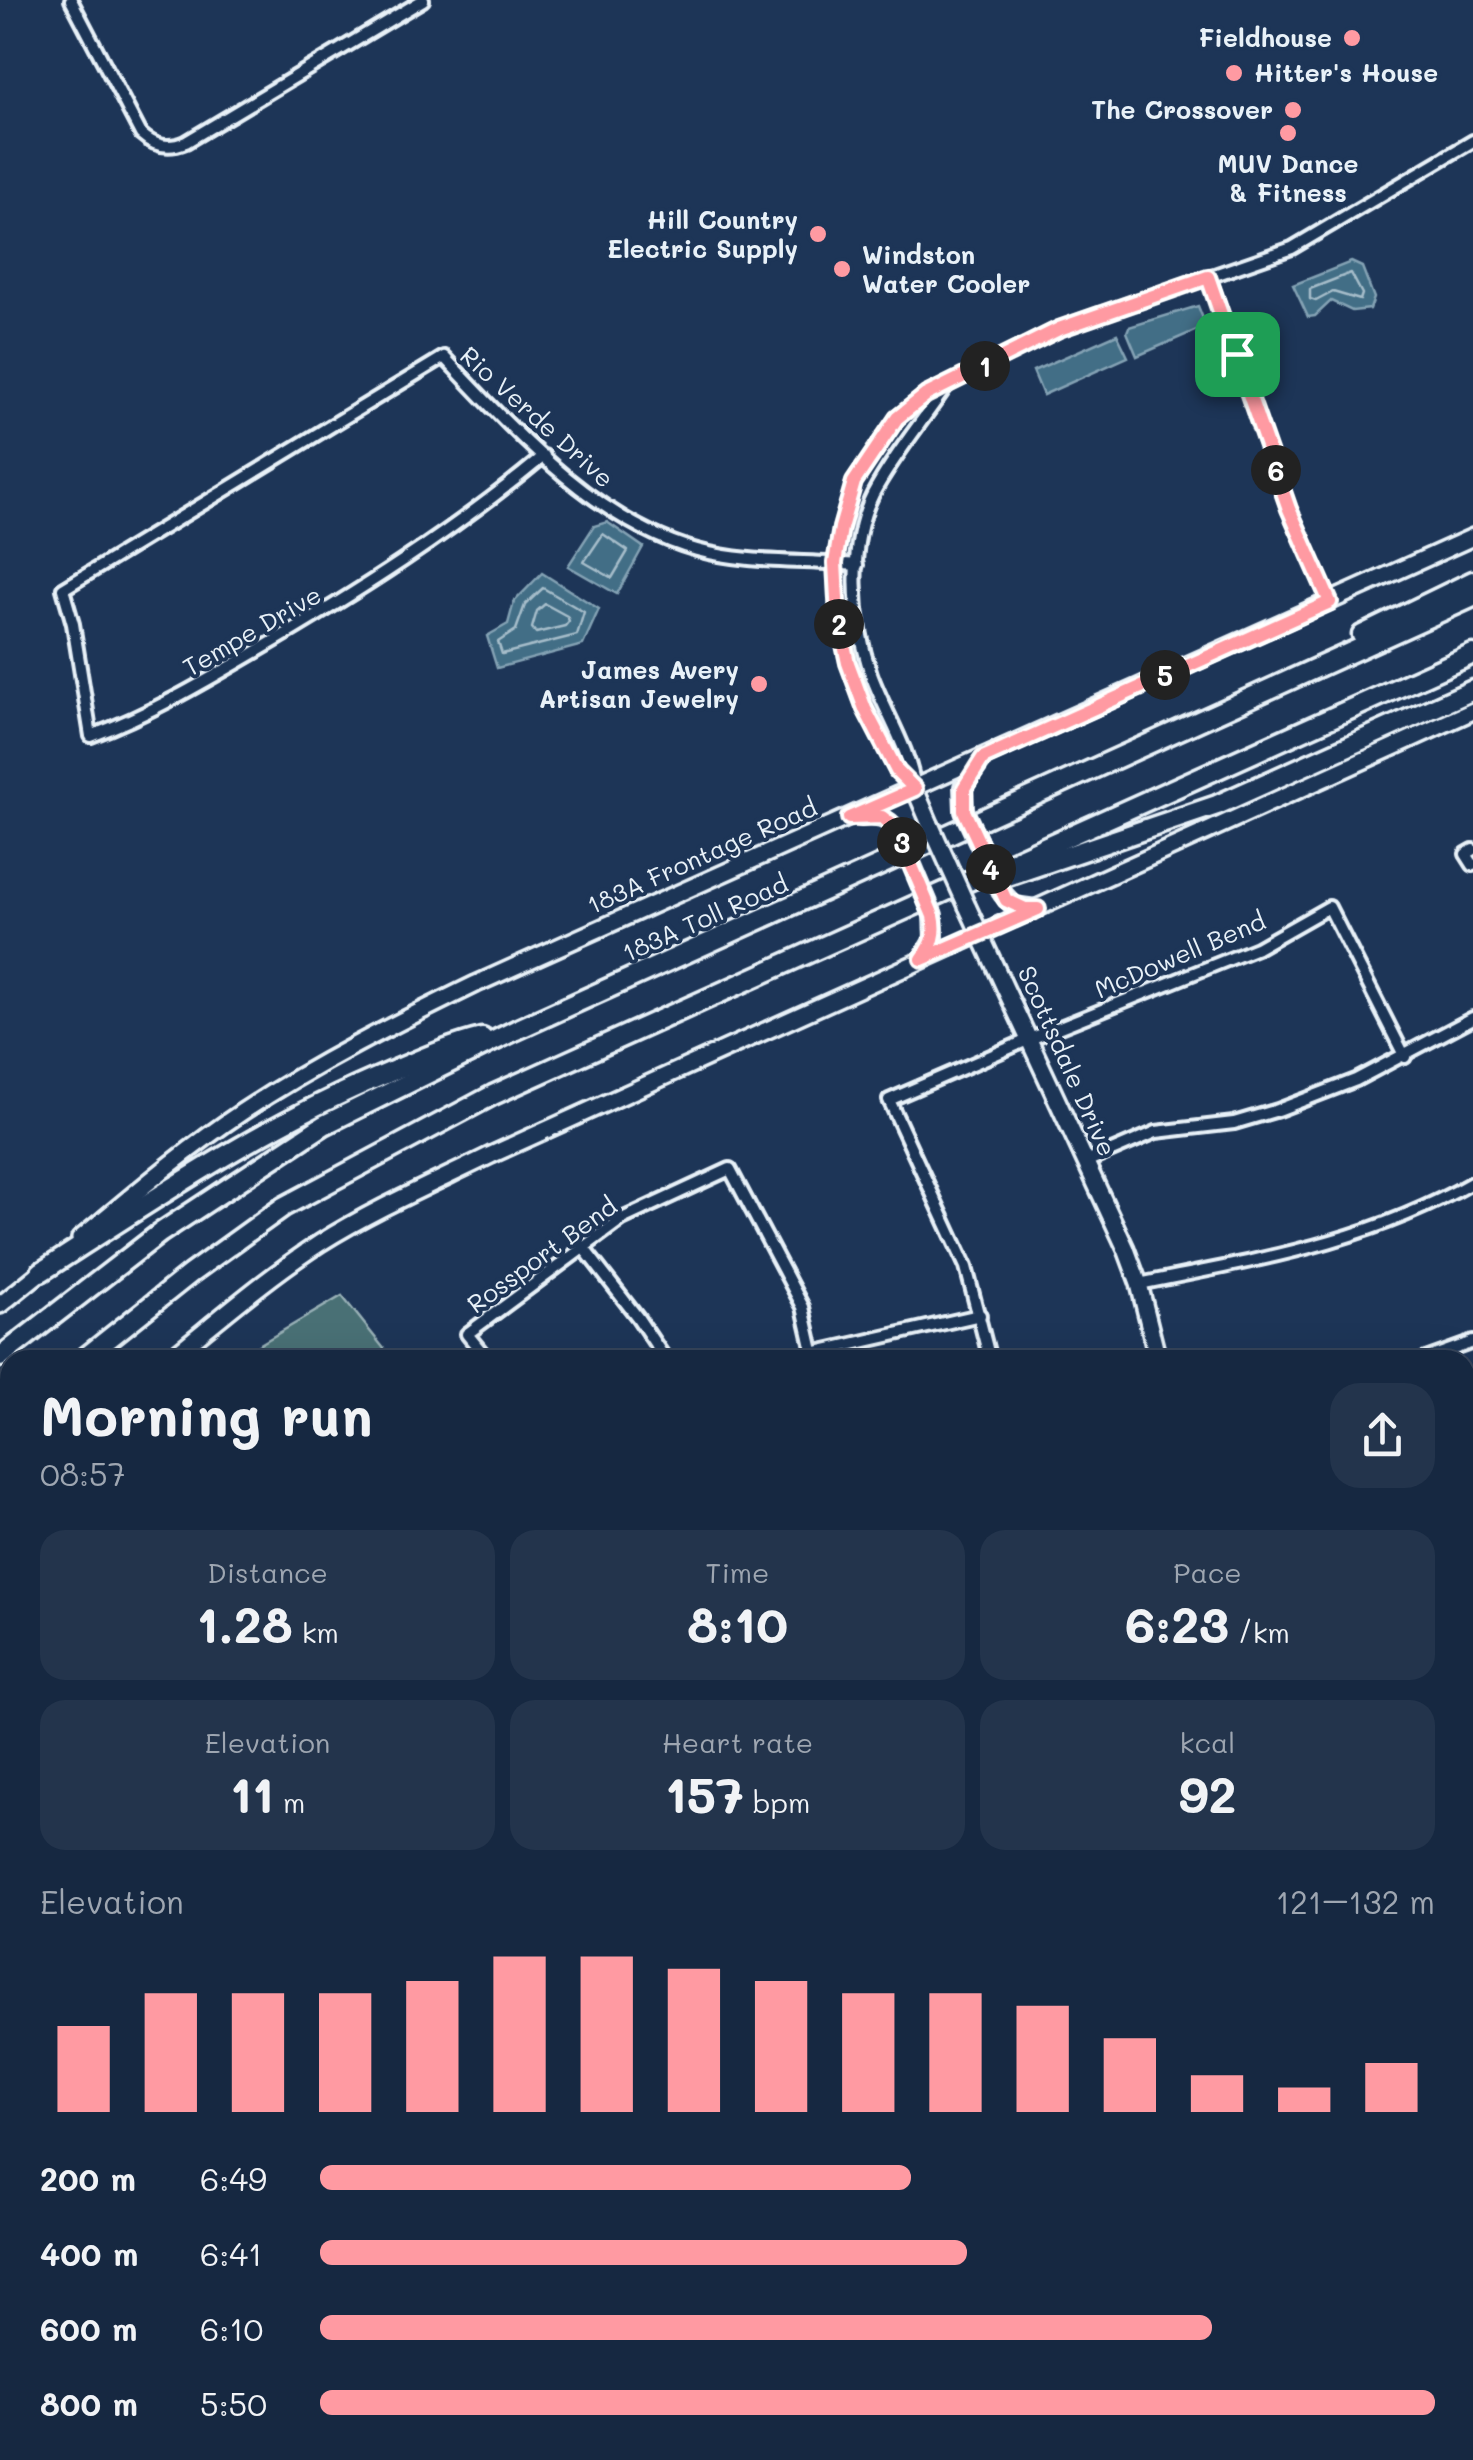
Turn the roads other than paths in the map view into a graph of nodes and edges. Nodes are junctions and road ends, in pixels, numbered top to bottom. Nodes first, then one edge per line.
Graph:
1 (71, 0) edge
2 (423, 0) edge
3 (1473, 141) edge
4 (1208, 277) junction
5 (947, 385) junction
6 (544, 456) junction
7 (1473, 536) edge
8 (835, 563) junction
9 (856, 565) junction
10 (1473, 581) edge
11 (64, 589) joint
12 (1473, 597) edge
13 (1330, 602) junction
14 (1473, 654) edge
15 (1473, 690) edge
16 (1240, 704) junction
17 (1473, 712) edge
18 (983, 758) junction
19 (915, 789) junction
20 (849, 818) junction
21 (1473, 850) edge
22 (1473, 865) edge
23 (1038, 909) junction
24 (900, 913) junction
25 (982, 932) junction
26 (922, 959) junction
27 (1473, 1019) edge
28 (516, 1030) junction
29 (1030, 1039) junction
30 (1406, 1057) junction
31 (1086, 1162) junction
32 (1473, 1182) edge
33 (582, 1246) junction
34 (41, 1272) junction
35 (1138, 1284) junction
36 (0, 1305) edge
37 (980, 1315) junction
38 (10, 1350) edge
39 (95, 1350) edge
40 (180, 1350) edge
41 (480, 1350) edge
42 (659, 1350) edge
43 (813, 1350) edge
44 (818, 1350) edge
45 (988, 1350) edge
46 (1155, 1350) edge

1 - 2 street
3 - 4 street, Scottsdale Drive
4 - 5 street, Scottsdale Drive
4 - 13 street
5 - 8 street, Scottsdale Drive
5 - 9 street, Scottsdale Drive
6 - 8 street, Rio Verde Drive
6 - 11 street, Rio Verde Drive
6 - 11 street, Tempe Drive
7 - 13 main road, 183A Frontage Road
8 - 9 street, Rio Verde Drive
8 - 19 street, Scottsdale Drive
9 - 19 street, Scottsdale Drive
10 - 16 highway
12 - 16 highway, 183A Toll Road
13 - 18 main road, 183A Frontage Road
14 - 24 highway
15 - 24 highway
16 - 28 highway, 183A Toll Road
17 - 23 main road
18 - 19 main road, 183A Frontage Road
18 - 23 main road, bridge
19 - 20 main road, 183A Frontage Road
19 - 25 main road, Scottsdale Drive, bridge
20 - 26 main road, bridge
20 - 34 main road, 183A Frontage Road
21 - 22 street
23 - 25 main road
24 - 39 highway
25 - 26 main road
25 - 29 main road, Scottsdale Drive
26 - 40 main road
27 - 30 street
28 - 34 highway
28 - 38 highway, 183A Toll Road
29 - 30 street, McDowell Bend
29 - 31 main road, Scottsdale Drive
29 - 37 street, McDowell Bend
30 - 31 street
31 - 35 main road, Scottsdale Drive
32 - 35 street
33 - 41 street, Rossport Bend
33 - 42 street
33 - 43 street, Rossport Bend
34 - 36 main road, 183A Frontage Road
35 - 46 main road, Scottsdale Drive
37 - 44 street
37 - 45 street

